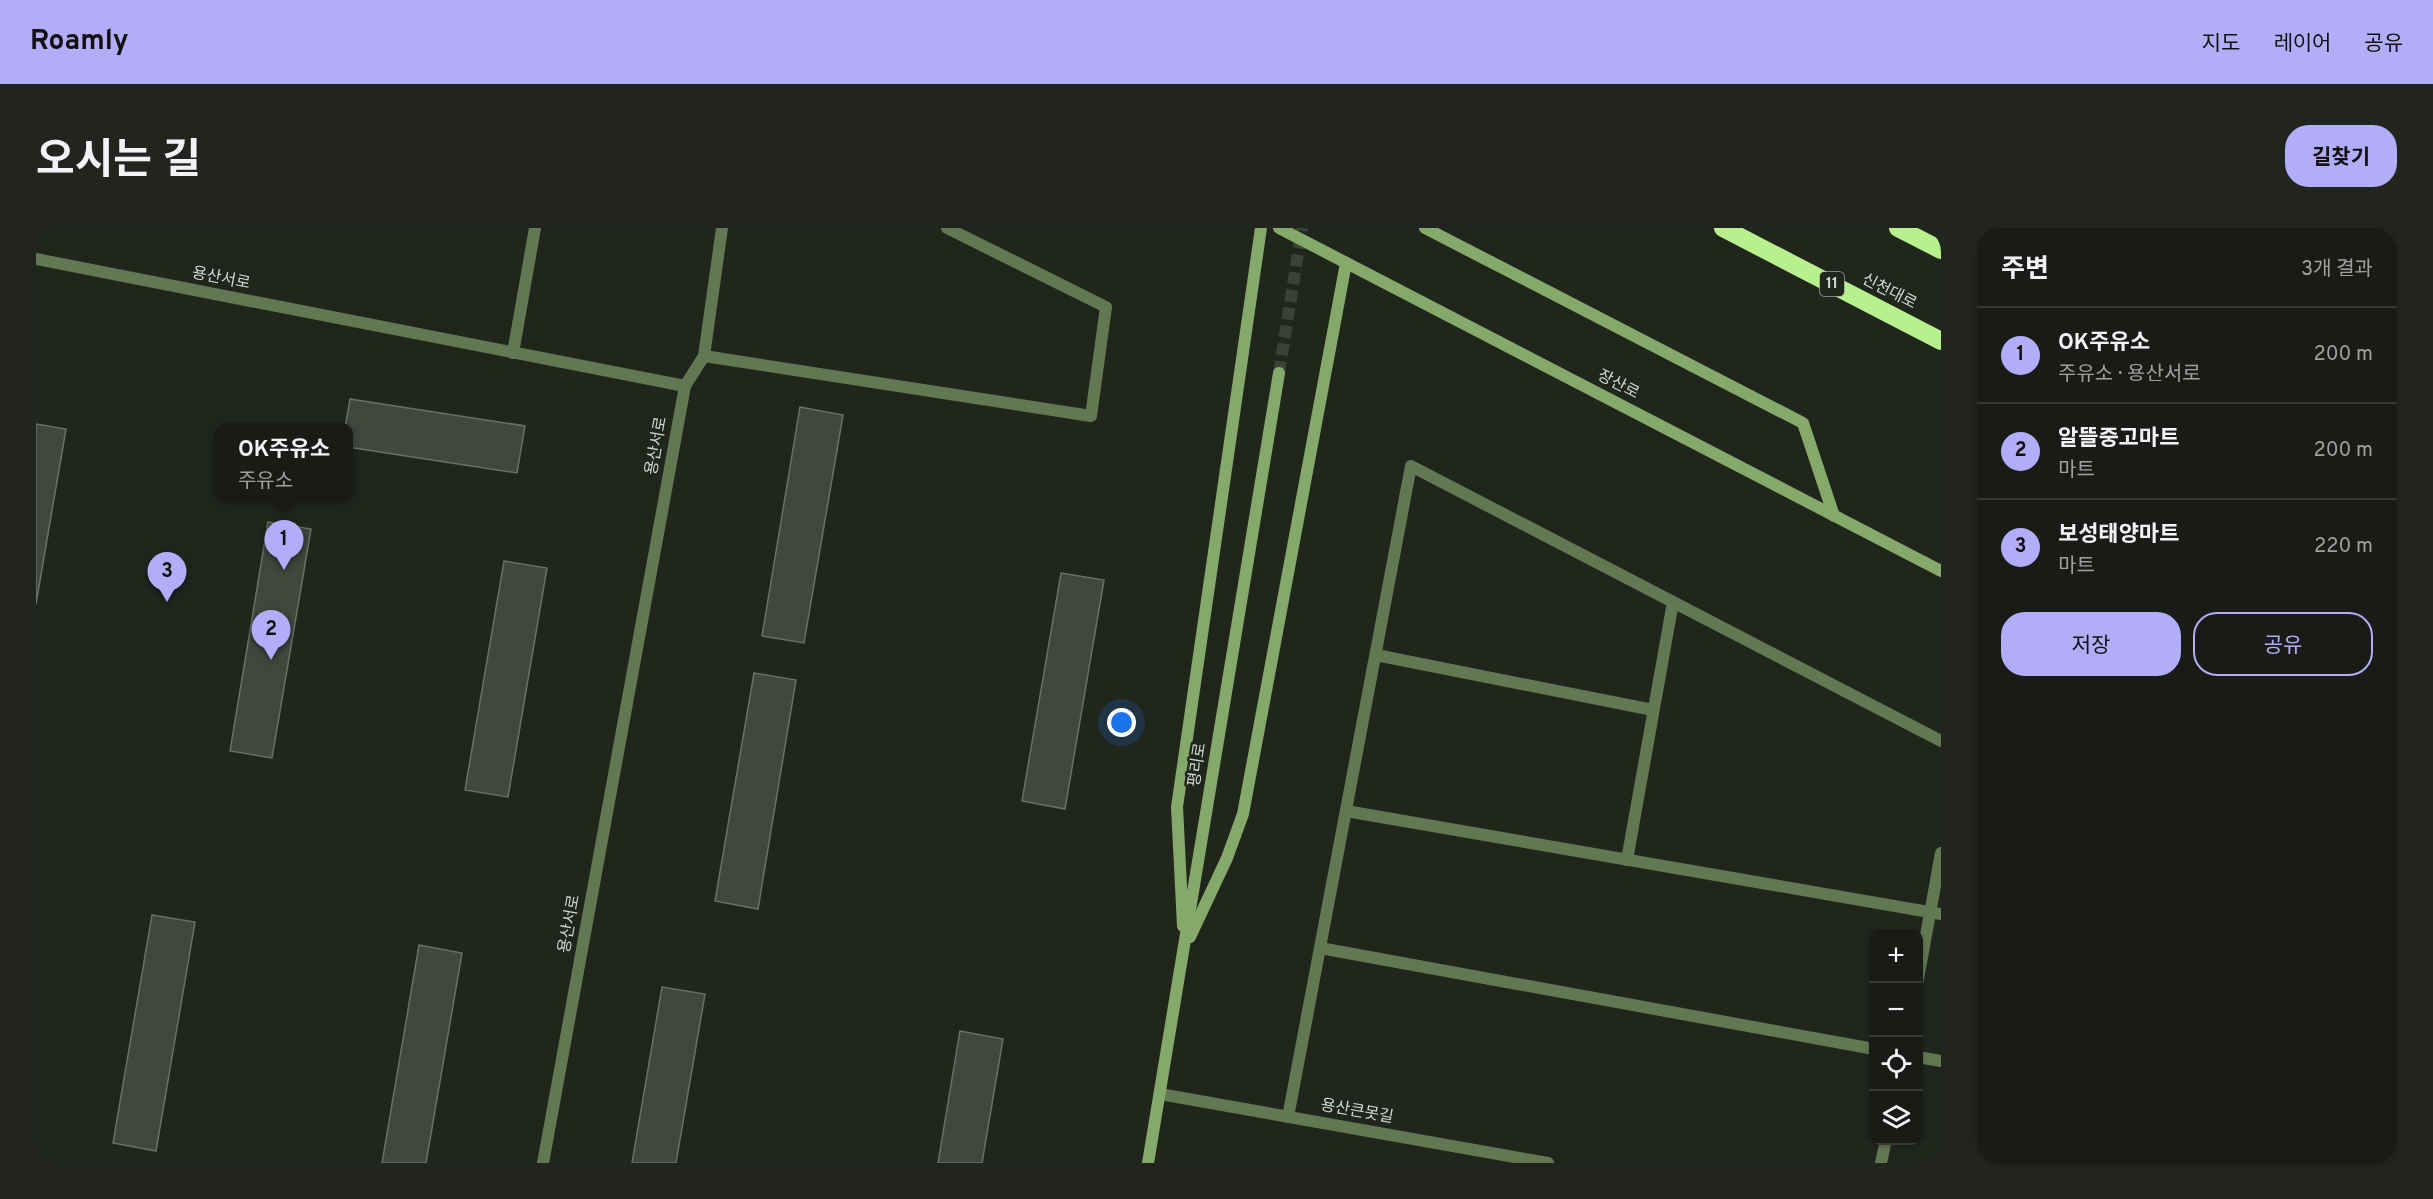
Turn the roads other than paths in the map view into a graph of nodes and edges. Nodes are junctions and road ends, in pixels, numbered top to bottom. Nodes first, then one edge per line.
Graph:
1 (535, 228) edge
2 (722, 228) edge
3 (947, 228) edge
4 (1261, 228) edge
5 (1279, 228) edge
6 (1425, 228) edge
7 (1723, 228) edge
8 (1898, 228) edge
9 (1941, 250) edge
10 (36, 259) edge
11 (1346, 263) junction
12 (1941, 341) edge
13 (513, 353) junction
14 (704, 356) junction
15 (1279, 373) tunnel mouth
16 (685, 386) junction
17 (1834, 516) junction
18 (1941, 571) edge
19 (1673, 602) junction
20 (1376, 655) junction
21 (1653, 710) junction
22 (1941, 741) edge
23 (1346, 811) junction
24 (1941, 853) edge
25 (1627, 860) junction
26 (1936, 913) edge
27 (1320, 948) junction
28 (1184, 952) junction
29 (1923, 961) edge
30 (1869, 1048) edge
31 (1923, 1058) edge
32 (1941, 1061) edge
33 (1160, 1094) junction
34 (1288, 1117) junction
35 (1885, 1145) edge
36 (543, 1163) edge
37 (1148, 1163) edge
38 (1548, 1163) edge
39 (1881, 1163) edge

1 - 13 street
2 - 14 street
3 - 14 street
4 - 28 main road
5 - 11 main road, 장산로
6 - 17 main road
7 - 12 highway, 신천대로 / 11
8 - 9 highway
10 - 13 street, 용산서로
11 - 17 main road, 장산로
11 - 28 main road
13 - 16 street, 용산서로
14 - 16 street
15 - 28 main road, 평리로
16 - 36 street, 용산서로
17 - 18 main road, 장산로
19 - 20 street
19 - 21 street
19 - 22 street
20 - 21 street
20 - 23 street
21 - 25 street
23 - 25 street
23 - 27 street
24 - 26 street
25 - 26 street
26 - 29 street
27 - 30 street
27 - 34 street
28 - 33 main road, 평리로
31 - 32 street
33 - 34 street, 용산큰못길
33 - 37 main road, 평리로
34 - 38 street, 용산큰못길
35 - 39 street

